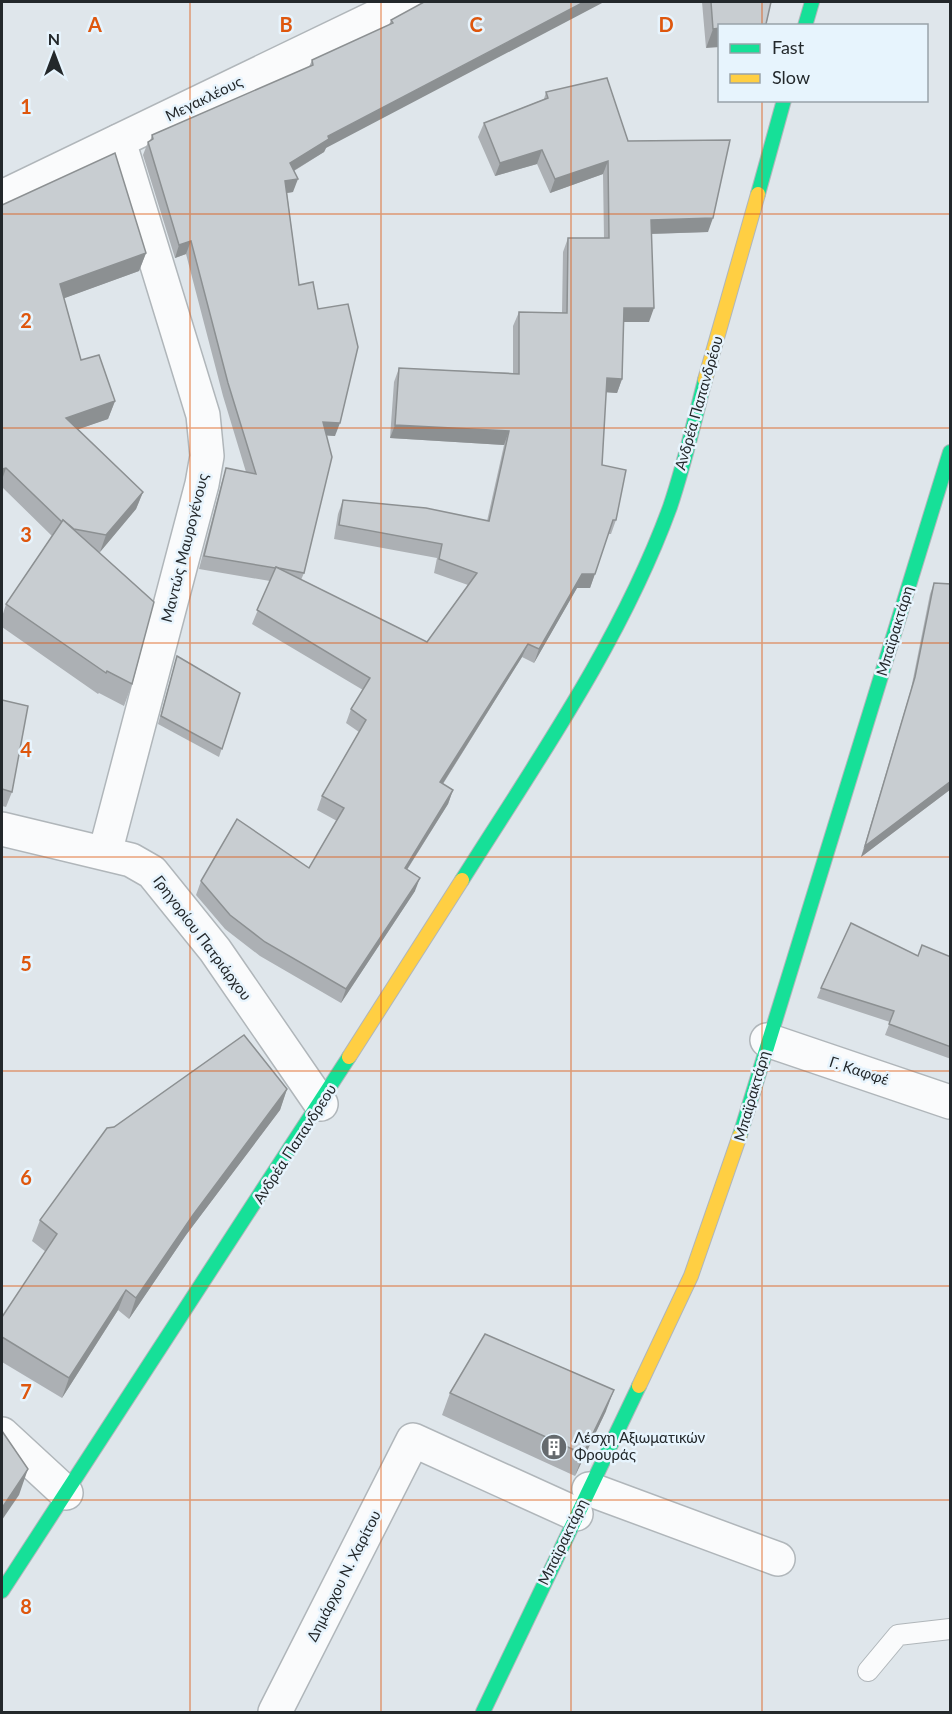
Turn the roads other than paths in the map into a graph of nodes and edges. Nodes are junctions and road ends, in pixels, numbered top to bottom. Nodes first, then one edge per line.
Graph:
1 (407, 2) edge
2 (812, 2) edge
3 (806, 24) edge
4 (783, 102) edge
5 (119, 141) junction
6 (2, 197) edge
7 (951, 452) edge
8 (580, 691) joint
9 (2, 829) edge
10 (105, 853) junction
11 (767, 1040) junction
12 (951, 1102) edge
13 (321, 1104) junction
14 (2, 1434) edge
15 (66, 1493) junction
16 (582, 1502) junction
17 (778, 1558) dead end
18 (2, 1592) edge
19 (951, 1629) edge
20 (868, 1671) dead end
21 (275, 1713) edge
22 (483, 1713) edge

1 - 5 street, Μεγακλέους
2 - 3 main road
4 - 8 main road, Ανδρέα Παπανδρέου
5 - 6 street, Μεγακλέους
5 - 10 street, Μαντώς Μαυρογένους
7 - 11 main road, Μπαϊρακτάρη
8 - 13 main road, Ανδρέα Παπανδρεου
9 - 10 street, Γρηγορίου Πατριάρχου
10 - 13 street, Γρηγορίου Πατριάρχου
11 - 12 street, Γ. Καφφέ
11 - 16 main road, Μπαϊρακτάρη
13 - 15 main road, Ανδρέα Παπανδρεου
14 - 15 street
15 - 18 main road, Ανδρέα Παπανδρεου
16 - 17 street
16 - 21 street, Δημάρχου Ν. Χαρίτου
16 - 22 main road, Μπαϊρακτάρη
19 - 20 lane

